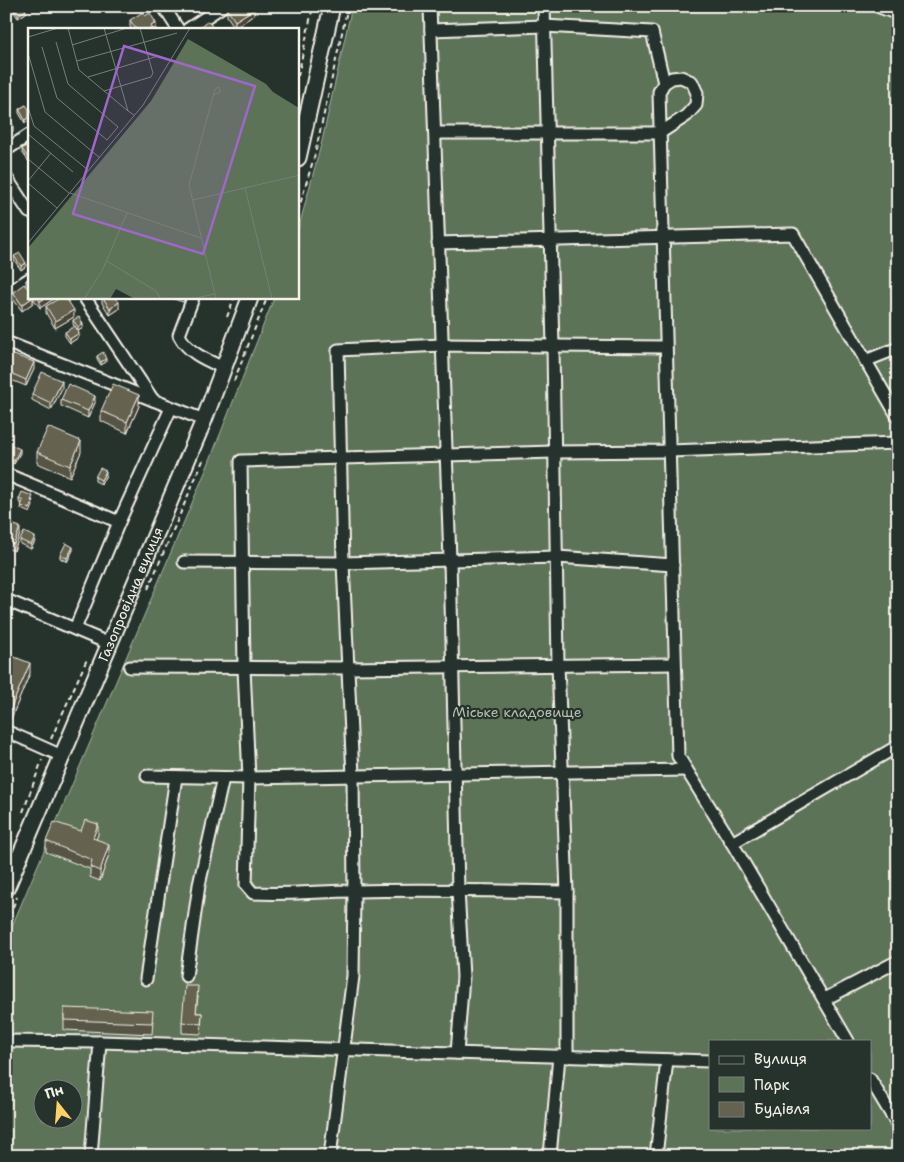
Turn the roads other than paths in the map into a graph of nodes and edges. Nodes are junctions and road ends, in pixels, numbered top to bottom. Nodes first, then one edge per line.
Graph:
1 (163, 6) edge
2 (223, 6) edge
3 (332, 6) edge
4 (430, 6) edge
5 (544, 6) edge
6 (876, 6) edge
7 (898, 14) edge
8 (544, 26) junction
9 (177, 28) edge
10 (190, 28) edge
11 (431, 30) junction
12 (664, 83) junction
13 (435, 132) junction
14 (660, 133) junction
15 (547, 134) junction
16 (28, 136) edge
17 (6, 150) edge
18 (299, 154) edge
19 (6, 178) edge
20 (28, 211) edge
21 (663, 236) junction
22 (549, 241) junction
23 (438, 242) junction
24 (28, 280) edge
25 (6, 294) edge
26 (86, 299) edge
27 (193, 299) edge
28 (250, 299) edge
29 (6, 342) edge
30 (442, 345) junction
31 (552, 346) junction
32 (666, 347) junction
33 (898, 348) edge
34 (865, 361) junction
35 (224, 368) junction
36 (153, 400) junction
37 (172, 408) junction
38 (898, 417) edge
39 (204, 420) junction
40 (898, 443) edge
41 (669, 451) junction
42 (554, 452) junction
43 (445, 455) junction
44 (341, 459) junction
45 (6, 474) edge
46 (119, 522) junction
47 (557, 557) junction
48 (450, 560) junction
49 (184, 562) dead end
50 (242, 562) junction
51 (343, 563) junction
52 (673, 565) junction
53 (6, 600) edge
54 (75, 629) junction
55 (103, 641) junction
56 (674, 664) junction
57 (558, 665) junction
58 (130, 666) dead end
59 (452, 666) junction
60 (244, 668) junction
61 (348, 668) junction
62 (6, 732) edge
63 (898, 746) edge
64 (62, 756) junction
65 (685, 770) junction
66 (562, 772) junction
67 (455, 775) junction
68 (147, 776) dead end
69 (353, 776) junction
70 (176, 777) junction
71 (223, 778) junction
72 (249, 778) junction
73 (732, 843) junction
74 (12, 857) edge
75 (6, 889) edge
76 (354, 890) junction
77 (458, 890) junction
78 (567, 892) junction
79 (898, 961) edge
80 (186, 976) dead end
81 (146, 979) dead end
82 (825, 1000) junction
83 (847, 1040) edge
84 (6, 1041) edge
85 (100, 1042) junction
86 (342, 1050) junction
87 (457, 1053) junction
88 (563, 1056) junction
89 (667, 1060) junction
90 (709, 1061) edge
91 (872, 1082) edge
92 (898, 1126) edge
93 (91, 1156) edge
94 (330, 1156) edge
95 (550, 1156) edge
96 (656, 1156) edge

1 - 9 street
2 - 10 street
3 - 18 main road
4 - 11 street
5 - 8 street
6 - 7 street
8 - 11 street
8 - 12 street
8 - 15 street
11 - 13 street
12 - 14 street
12 - 14 street
13 - 15 street
13 - 23 street
14 - 15 street
14 - 21 street
15 - 22 street
16 - 17 street
19 - 20 street
21 - 22 street
21 - 32 street
21 - 34 street
22 - 23 street
22 - 31 street
23 - 30 street
24 - 25 street
26 - 36 street
27 - 35 street
28 - 35 main road, Газопровідна вулиця
29 - 36 street
30 - 31 street
30 - 43 street
30 - 44 street
31 - 32 street
31 - 42 street
32 - 41 street
33 - 34 street
34 - 38 street
35 - 39 main road, Газопровідна вулиця
36 - 37 street
37 - 39 street
37 - 46 street
39 - 55 main road, Газопровідна вулиця
40 - 41 street
41 - 42 street
41 - 52 street
42 - 43 street
42 - 47 street
43 - 44 street
43 - 48 street
44 - 50 street
44 - 51 street
45 - 46 street
46 - 54 street
47 - 48 street
47 - 52 street
47 - 57 street
48 - 51 street
48 - 59 street
49 - 50 street
50 - 51 street
50 - 60 street
51 - 61 street
52 - 56 street
53 - 54 street
54 - 55 street
55 - 64 main road, Газопровідна вулиця
56 - 57 street
56 - 65 street
57 - 59 street
57 - 66 street
58 - 60 street
59 - 61 street
59 - 67 street
60 - 61 street
60 - 72 street
61 - 69 street
62 - 64 street
63 - 73 street
64 - 74 main road, Газопровідна вулиця
65 - 66 street
65 - 73 street
66 - 67 street
66 - 78 street
67 - 69 street
67 - 77 street
68 - 70 street
69 - 72 street
69 - 76 street
70 - 71 street
70 - 81 street
71 - 72 street
71 - 80 street
72 - 76 street
73 - 82 street
74 - 75 main road, Газопровідна вулиця
76 - 77 street
76 - 86 street
77 - 78 street
77 - 87 street
78 - 88 street
79 - 82 street
82 - 83 street
84 - 85 street
85 - 86 street
85 - 93 street
86 - 87 street
86 - 94 street
87 - 88 street
88 - 89 street
88 - 95 street
89 - 90 street
89 - 96 street
91 - 92 street

